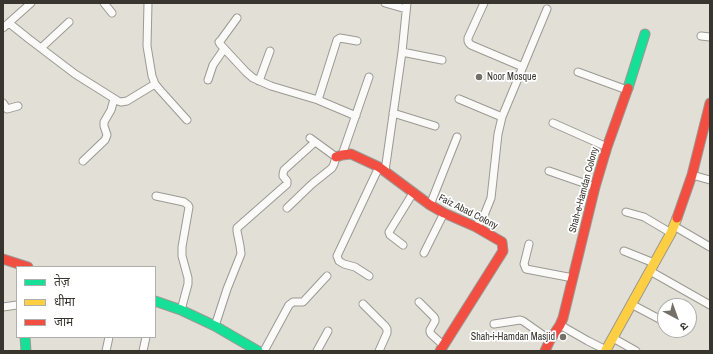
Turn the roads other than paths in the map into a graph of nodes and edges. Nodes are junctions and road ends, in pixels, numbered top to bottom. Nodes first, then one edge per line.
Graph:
1 (31, 3) edge
2 (104, 3) edge
3 (148, 3) edge
4 (385, 3) edge
5 (484, 3) edge
6 (406, 6) edge
7 (547, 9) dead end
8 (112, 13) dead end
9 (236, 18) dead end
10 (69, 22) dead end
11 (9, 23) junction
12 (3, 28) edge
13 (645, 34) dead end
14 (701, 36) dead end
15 (710, 36) edge
16 (357, 41) dead end
17 (41, 48) junction
18 (224, 49) junction
19 (270, 51) dead end
20 (402, 52) junction
21 (442, 60) dead end
22 (523, 67) junction
23 (578, 72) dead end
24 (370, 77) dead end
25 (208, 80) dead end
26 (259, 81) junction
27 (155, 84) junction
28 (627, 90) junction
29 (114, 99) junction
30 (459, 99) dead end
31 (318, 100) junction
32 (3, 103) edge
33 (710, 104) edge
34 (18, 106) dead end
35 (393, 113) junction
36 (356, 116) junction
37 (502, 117) junction
38 (187, 120) dead end
39 (553, 123) dead end
40 (435, 126) dead end
41 (707, 127) edge
42 (457, 137) dead end
43 (607, 147) junction
44 (339, 156) junction
45 (83, 161) dead end
46 (382, 169) junction
47 (549, 172) dead end
48 (692, 175) junction
49 (710, 180) edge
50 (595, 187) junction
51 (413, 193) junction
52 (156, 196) dead end
53 (430, 205) junction
54 (287, 208) dead end
55 (626, 212) dead end
56 (444, 213) junction
57 (476, 227) junction
58 (673, 229) junction
59 (529, 244) dead end
60 (403, 245) dead end
61 (710, 247) edge
62 (624, 251) dead end
63 (424, 253) dead end
64 (3, 259) edge
65 (25, 266) edge
66 (652, 267) junction
67 (327, 276) dead end
68 (369, 276) dead end
69 (573, 278) junction
70 (156, 301) edge
71 (419, 302) dead end
72 (363, 304) dead end
73 (631, 304) junction
74 (710, 304) edge
75 (16, 305) edge
76 (3, 307) edge
77 (181, 310) junction
78 (657, 318) edge
79 (494, 324) dead end
80 (560, 325) junction
81 (215, 326) junction
82 (328, 331) dead end
83 (25, 338) edge
84 (109, 338) edge
85 (146, 338) edge
86 (613, 338) junction
87 (550, 340) junction
88 (442, 348) edge
89 (607, 350) edge
90 (26, 351) edge
91 (106, 351) edge
92 (143, 351) edge
93 (258, 351) edge
94 (264, 351) edge
95 (317, 351) edge
96 (379, 351) edge
97 (545, 351) edge
98 (636, 351) edge

1 - 11 street
2 - 8 street
3 - 27 street
4 - 6 street
5 - 22 street
6 - 20 street
7 - 22 street
9 - 18 street
10 - 17 street
11 - 12 street
11 - 17 street
13 - 28 street, Shah-e-Hamdan Colony
14 - 15 street
16 - 31 street
17 - 29 street
18 - 25 street
18 - 26 street
19 - 26 street
20 - 21 street
20 - 35 street
22 - 37 street
23 - 28 street
24 - 36 street
26 - 31 street
27 - 29 street
27 - 38 street
28 - 43 street, Shah-e-Hamdan Colony
29 - 45 street
30 - 37 street
31 - 36 street
32 - 34 street
33 - 41 street
35 - 40 street
35 - 46 street
36 - 44 street
37 - 57 street
39 - 43 street
41 - 48 street
42 - 53 street
43 - 50 street, Shah-e-Hamdan Colony
44 - 46 street, Faiz Abad Colony
44 - 54 street
44 - 81 street
46 - 51 street, Faiz Abad Colony
46 - 68 street
47 - 50 street
48 - 49 street
48 - 58 street
50 - 69 street, Shah-e-Hamdan Colony
51 - 53 street, Faiz Abad Colony
51 - 60 street
52 - 77 street
53 - 56 street, Faiz Abad Colony
55 - 58 street
56 - 57 street, Faiz Abad Colony
56 - 63 street
57 - 88 street, Faiz Abad Colony
58 - 61 street
58 - 66 street
59 - 69 street
62 - 66 street
64 - 65 street
66 - 73 street
66 - 74 street
67 - 94 street
69 - 80 street, Shah-e-Hamdan Colony
70 - 77 street
71 - 88 street
72 - 96 street
73 - 78 street
73 - 86 street
75 - 76 street
77 - 81 street
79 - 87 street
80 - 87 street, Shah-e-Hamdan Colony
80 - 89 street
81 - 93 street
82 - 95 street
83 - 90 street
84 - 91 street
85 - 92 street
86 - 89 street
86 - 98 street
87 - 97 street, Shah-e-Hamdan Colony

